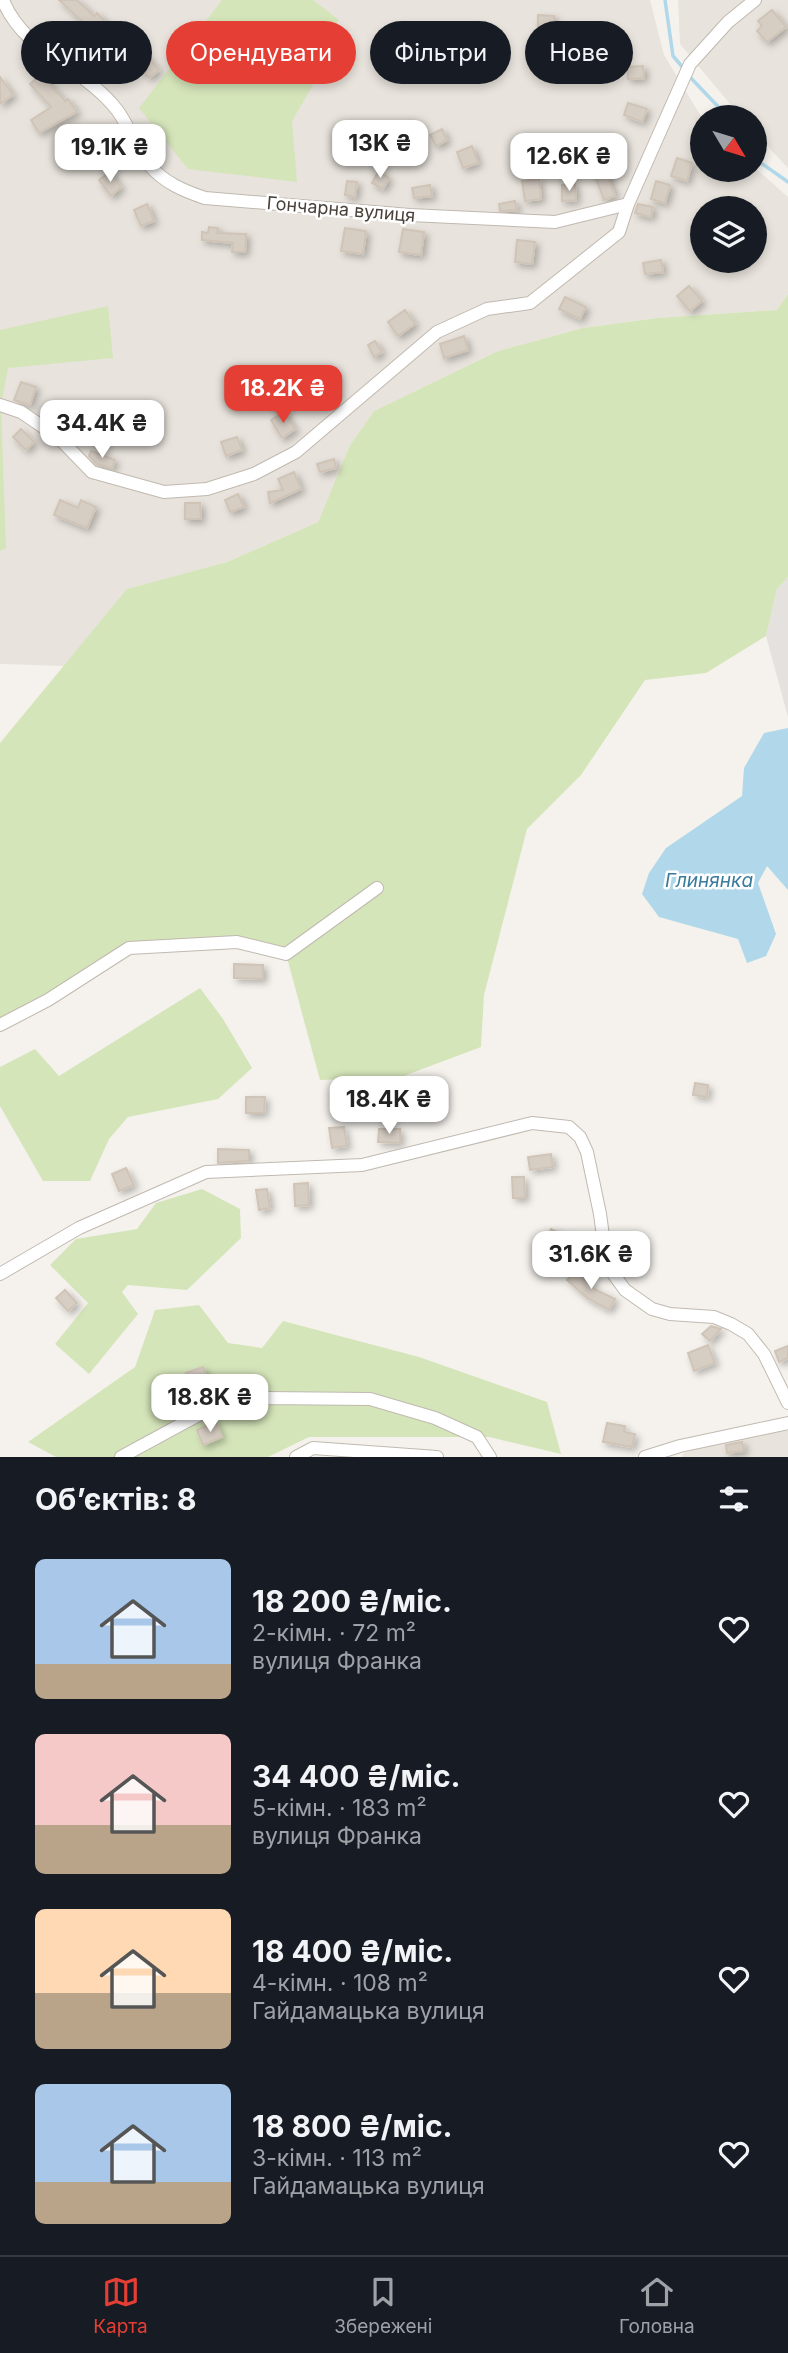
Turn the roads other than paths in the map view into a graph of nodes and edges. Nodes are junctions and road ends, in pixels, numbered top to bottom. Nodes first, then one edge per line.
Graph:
1 (3, 0) edge
2 (755, 0) edge
3 (628, 204) junction
4 (0, 405) edge
5 (377, 888) dead end
6 (0, 1025) edge
7 (0, 1274) edge
8 (788, 1403) edge
9 (788, 1423) edge
10 (121, 1457) edge
11 (296, 1457) edge
12 (437, 1457) edge
13 (490, 1457) edge
14 (645, 1457) edge

1 - 3 street, Гончарна вулиця
2 - 3 street
3 - 4 street
5 - 6 street
7 - 8 street
9 - 14 street
10 - 13 street
11 - 12 street

